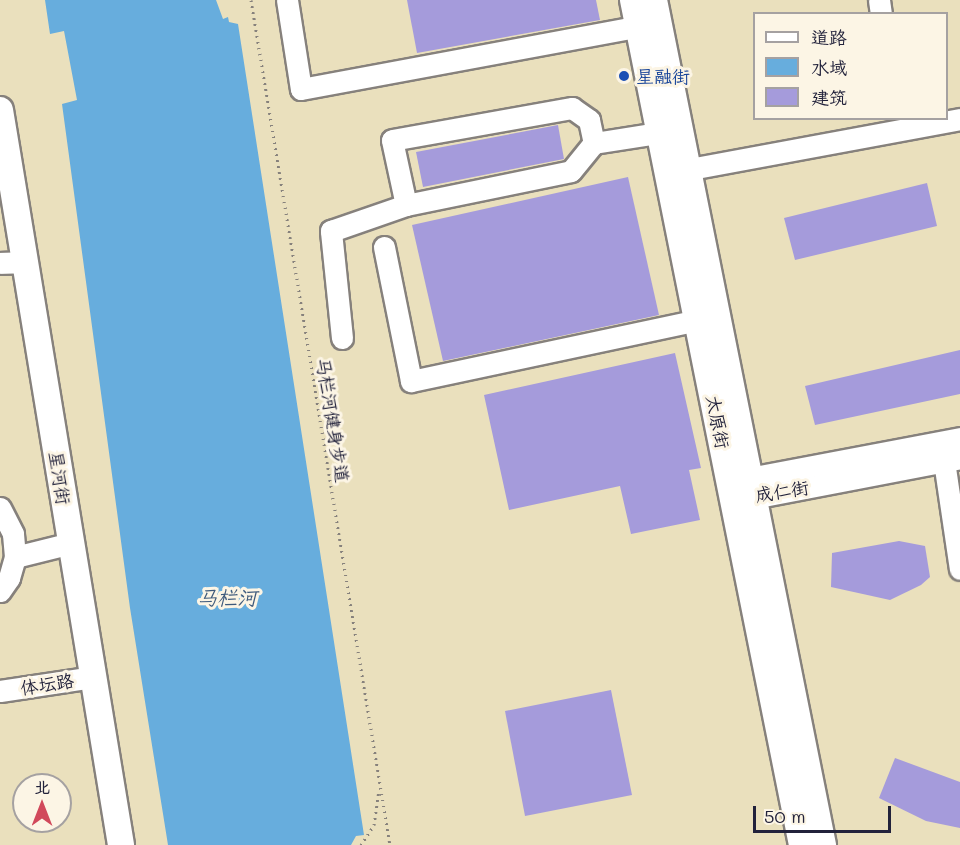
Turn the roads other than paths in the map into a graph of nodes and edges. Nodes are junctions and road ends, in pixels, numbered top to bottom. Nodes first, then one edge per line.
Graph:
1 (287, 0) edge
2 (633, 0) edge
3 (650, 16) edge
4 (0, 110) edge
5 (947, 120) edge
6 (897, 124) edge
7 (670, 131) junction
8 (594, 143) junction
9 (678, 171) junction
10 (406, 205) junction
11 (384, 247) dead end
12 (26, 262) junction
13 (0, 263) edge
14 (707, 318) junction
15 (342, 338) dead end
16 (960, 438) edge
17 (952, 459) edge
18 (744, 489) junction
19 (0, 508) edge
20 (70, 543) junction
21 (15, 557) junction
22 (960, 569) edge
23 (0, 591) edge
24 (94, 677) junction
25 (0, 692) edge
26 (121, 845) edge
27 (802, 845) edge
28 (822, 845) edge

1 - 3 street
2 - 3 main road, 太原街
3 - 7 main road, 太原街
4 - 12 main road, 星河街
5 - 6 street
6 - 9 street
7 - 8 street
7 - 9 main road, 太原街
8 - 10 street
8 - 10 street
9 - 14 main road, 太原街
10 - 15 street
11 - 14 street
12 - 13 street
12 - 20 main road, 星河街
14 - 18 main road, 太原街
16 - 18 street, 成仁街
17 - 18 street, 成仁街
17 - 22 street
18 - 27 main road, 太原街
18 - 28 main road, 太原街
19 - 21 street
20 - 21 street
20 - 24 main road, 星河街
21 - 23 street
24 - 25 street, 体坛路
24 - 26 main road, 星河街

